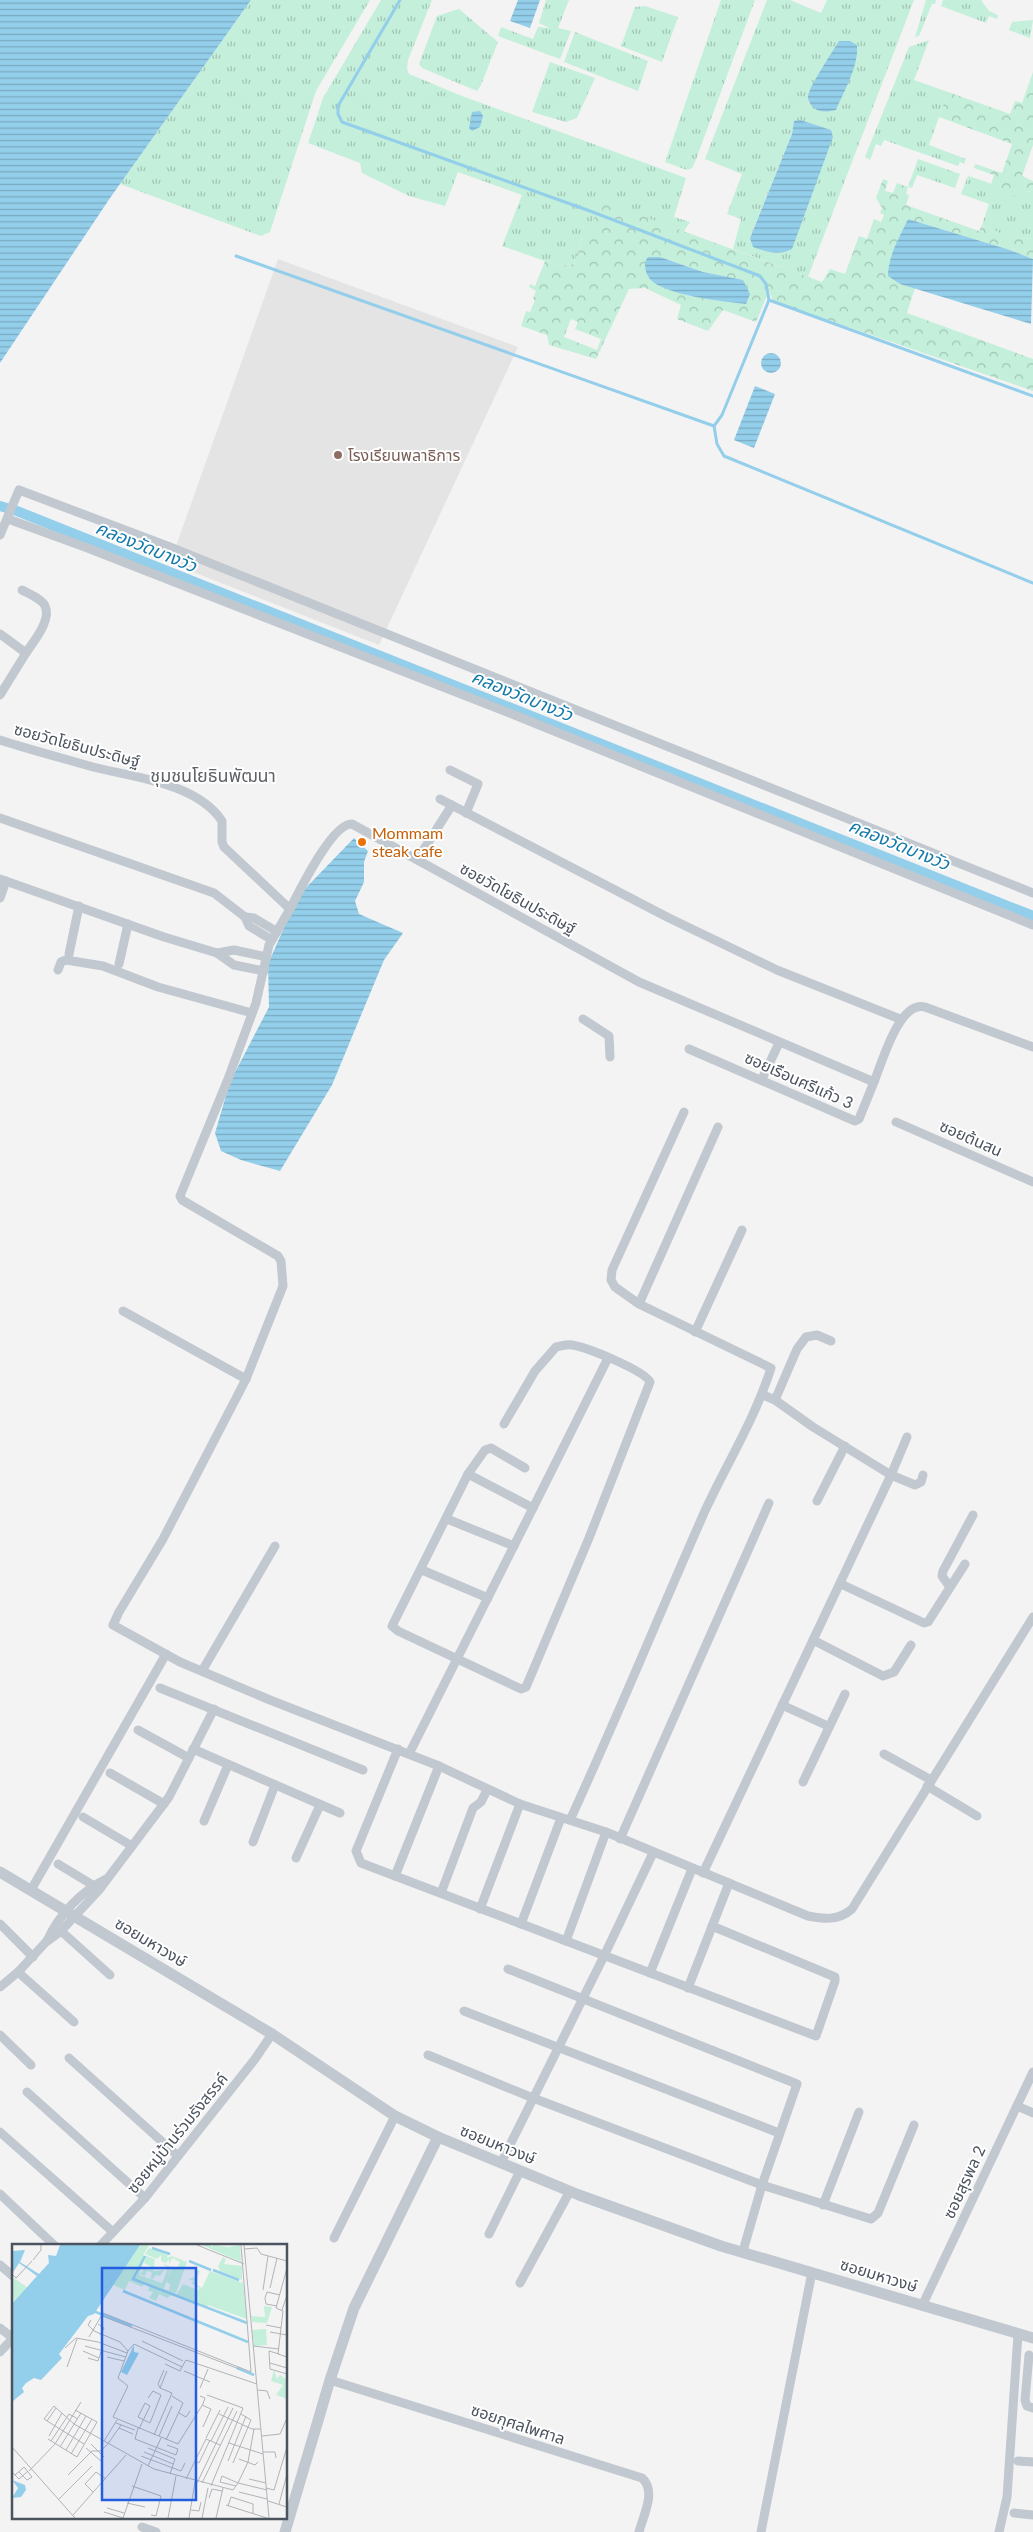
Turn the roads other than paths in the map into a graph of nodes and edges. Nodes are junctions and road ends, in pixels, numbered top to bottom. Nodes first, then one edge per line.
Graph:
1 (9, 515) junction
2 (0, 536) edge
3 (22, 590) dead end
4 (0, 634) edge
5 (26, 653) junction
6 (0, 695) edge
7 (0, 740) edge
8 (450, 770) dead end
9 (440, 799) dead end
10 (452, 805) junction
11 (466, 813) junction
12 (0, 818) edge
13 (417, 860) junction
14 (3, 880) edge
15 (1033, 894) edge
16 (0, 898) edge
17 (79, 906) junction
18 (290, 909) junction
19 (245, 917) junction
20 (128, 924) junction
21 (1033, 925) edge
22 (276, 931) junction
23 (272, 940) junction
24 (217, 953) junction
25 (69, 954) dead end
26 (267, 956) junction
27 (119, 964) dead end
28 (58, 970) dead end
29 (264, 971) junction
30 (252, 1013) junction
31 (583, 1019) dead end
32 (900, 1019) junction
33 (779, 1043) junction
34 (1033, 1047) edge
35 (689, 1049) dead end
36 (610, 1057) dead end
37 (762, 1079) junction
38 (874, 1082) junction
39 (684, 1112) dead end
40 (896, 1122) dead end
41 (718, 1127) dead end
42 (1033, 1182) edge
43 (742, 1230) dead end
44 (639, 1304) junction
45 (122, 1311) dead end
46 (695, 1332) junction
47 (831, 1341) dead end
48 (608, 1358) junction
49 (246, 1379) junction
50 (763, 1395) junction
51 (775, 1400) junction
52 (504, 1424) dead end
53 (907, 1437) dead end
54 (845, 1446) junction
55 (525, 1468) dead end
56 (468, 1474) junction
57 (891, 1475) junction
58 (924, 1475) dead end
59 (817, 1501) dead end
60 (769, 1503) dead end
61 (533, 1508) junction
62 (973, 1516) dead end
63 (447, 1520) junction
64 (274, 1546) dead end
65 (514, 1546) junction
66 (965, 1564) dead end
67 (422, 1570) junction
68 (841, 1584) junction
69 (950, 1587) junction
70 (488, 1598) junction
71 (1033, 1617) edge
72 (813, 1640) junction
73 (911, 1645) dead end
74 (166, 1654) junction
75 (457, 1660) junction
76 (202, 1671) junction
77 (160, 1688) dead end
78 (845, 1694) dead end
79 (782, 1705) junction
80 (214, 1709) junction
81 (828, 1726) junction
82 (138, 1730) dead end
83 (398, 1749) junction
84 (191, 1753) junction
85 (409, 1754) junction
86 (884, 1754) dead end
87 (228, 1765) junction
88 (439, 1766) junction
89 (363, 1770) dead end
90 (110, 1773) dead end
91 (803, 1782) dead end
92 (929, 1783) junction
93 (275, 1785) junction
94 (487, 1790) junction
95 (164, 1804) junction
96 (520, 1804) junction
97 (320, 1805) junction
98 (340, 1813) dead end
99 (977, 1816) dead end
100 (84, 1817) dead end
101 (566, 1819) junction
102 (204, 1820) dead end
103 (606, 1832) junction
104 (620, 1839) junction
105 (253, 1842) dead end
106 (132, 1846) junction
107 (653, 1853) junction
108 (296, 1858) dead end
109 (58, 1864) dead end
110 (692, 1869) junction
111 (0, 1872) edge
112 (703, 1873) junction
113 (395, 1876) junction
114 (729, 1883) junction
115 (96, 1888) junction
116 (31, 1890) junction
117 (441, 1893) junction
118 (480, 1909) junction
119 (72, 1914) junction
120 (0, 1924) edge
121 (521, 1924) junction
122 (712, 1926) junction
123 (61, 1931) junction
124 (566, 1941) junction
125 (46, 1942) junction
126 (604, 1956) junction
127 (33, 1957) junction
128 (508, 1969) dead end
129 (18, 1972) junction
130 (650, 1973) junction
131 (110, 1975) dead end
132 (0, 1987) edge
133 (688, 1988) junction
134 (582, 1999) junction
135 (464, 2011) dead end
136 (74, 2022) dead end
137 (0, 2034) edge
138 (272, 2034) junction
139 (558, 2048) junction
140 (428, 2055) dead end
141 (68, 2058) dead end
142 (31, 2065) dead end
143 (1033, 2072) edge
144 (26, 2092) dead end
145 (533, 2098) junction
146 (1017, 2106) junction
147 (859, 2112) dead end
148 (1033, 2114) edge
149 (395, 2116) junction
150 (914, 2125) dead end
151 (0, 2132) edge
152 (779, 2134) junction
153 (438, 2138) junction
154 (178, 2156) junction
155 (501, 2163) junction
156 (520, 2171) junction
157 (762, 2185) junction
158 (570, 2191) junction
159 (0, 2194) edge
160 (145, 2198) junction
161 (823, 2205) junction
162 (113, 2232) junction
163 (489, 2234) dead end
164 (334, 2238) dead end
165 (53, 2244) edge
166 (102, 2244) edge
167 (743, 2251) junction
168 (0, 2265) edge
169 (812, 2272) junction
170 (12, 2274) edge
171 (520, 2283) dead end
172 (922, 2306) junction
173 (0, 2328) edge
174 (1018, 2334) junction
175 (12, 2337) edge
176 (1033, 2338) edge
177 (12, 2339) edge
178 (0, 2352) edge
179 (1029, 2355) dead end
180 (330, 2380) junction
181 (1033, 2408) edge
182 (1018, 2461) dead end
183 (1033, 2462) edge
184 (1014, 2513) dead end
185 (1033, 2515) edge
186 (142, 2527) dead end
187 (156, 2532) edge
188 (285, 2532) edge
189 (639, 2532) edge
190 (761, 2532) edge
191 (999, 2532) edge

1 - 2 street
1 - 15 street
1 - 21 street
3 - 5 street
4 - 5 street
5 - 6 street
7 - 18 street, ซอยวัดโยธินประดิษฐ์
8 - 11 street
9 - 10 street
10 - 11 street
10 - 13 street
11 - 32 street
12 - 19 street
13 - 18 street, ซอยวัดโยธินประดิษฐ์
13 - 33 street, ซอยวัดโยธินประดิษฐ์
14 - 16 street
14 - 17 street
17 - 20 street
17 - 25 street
18 - 22 street
19 - 22 street
19 - 23 street
20 - 24 street
20 - 27 street
22 - 23 street
23 - 26 street
24 - 26 street
24 - 29 street
26 - 29 street
28 - 30 street
29 - 30 street
30 - 49 street
31 - 36 street
32 - 34 street
32 - 38 street
33 - 37 street
33 - 38 street, ซอยวัดโยธินประดิษฐ์
35 - 37 street, ซอยเรือนศรีแก้ว 3
37 - 38 street, ซอยเรือนศรีแก้ว 3
39 - 44 street
40 - 42 street, ซอยต้นสน
41 - 44 street
43 - 46 street
44 - 46 street
45 - 49 street
46 - 50 street
47 - 51 street
48 - 52 street
48 - 61 street
48 - 75 street
49 - 74 street
50 - 51 street
50 - 101 street
51 - 54 street
53 - 57 street
54 - 57 street
54 - 59 street
55 - 56 street
56 - 61 street
56 - 63 street
57 - 58 street
57 - 68 street
60 - 104 street
61 - 65 street
62 - 69 street
63 - 65 street
63 - 67 street
64 - 76 street
65 - 70 street
66 - 69 street
67 - 70 street
67 - 75 street
68 - 69 street
68 - 72 street
70 - 75 street
71 - 92 street
72 - 73 street
72 - 79 street
74 - 76 street
74 - 116 street
75 - 85 street
76 - 83 street
77 - 80 street
78 - 81 street
79 - 81 street
79 - 112 street
80 - 84 street
80 - 89 street
81 - 91 street
82 - 84 street
83 - 85 street
83 - 113 street
84 - 87 street
84 - 95 street
85 - 88 street
86 - 92 street
87 - 93 street
87 - 102 street
88 - 94 street
88 - 113 street
90 - 95 street
92 - 99 street
92 - 114 street
93 - 97 street
93 - 105 street
94 - 96 street
94 - 117 street
95 - 106 street
96 - 101 street
96 - 118 street
97 - 98 street
97 - 108 street
100 - 106 street
101 - 103 street
101 - 121 street
103 - 104 street
103 - 124 street
104 - 107 street
106 - 115 street
107 - 110 street
107 - 126 street
109 - 115 street
110 - 112 street
110 - 130 street
111 - 116 street, ซอยมหาวงษ์
112 - 114 street
113 - 117 street
114 - 122 street
115 - 119 street
116 - 119 street, ซอยมหาวงษ์
117 - 118 street
118 - 121 street
119 - 123 street
119 - 125 street
119 - 138 street, ซอยมหาวงษ์
120 - 127 street
121 - 124 street
122 - 133 street
122 - 133 street
123 - 125 street
123 - 131 street
124 - 126 street
125 - 127 street
126 - 130 street
126 - 134 street
127 - 129 street
128 - 134 street
129 - 132 street
129 - 136 street
130 - 133 street
134 - 139 street
134 - 152 street
135 - 139 street
137 - 142 street
138 - 149 street, ซอยมหาวงษ์
138 - 154 street, ซอยหมู่บ้านร่วมรังสรรค์
139 - 145 street
139 - 152 street
140 - 145 street
141 - 154 street
143 - 146 street, ซอยสุรพล 2
144 - 160 street
145 - 155 street
145 - 157 street
146 - 148 street
146 - 172 street, ซอยสุรพล 2
147 - 161 street
149 - 153 street, ซอยมหาวงษ์
149 - 164 street
150 - 161 street
151 - 162 street
152 - 157 street
153 - 155 street, ซอยมหาวงษ์
153 - 180 street
154 - 160 street, ซอยหมู่บ้านร่วมรังสรรค์
155 - 156 street, ซอยมหาวงษ์
156 - 158 street, ซอยมหาวงษ์
156 - 163 street
157 - 161 street
157 - 167 street
158 - 167 street, ซอยมหาวงษ์
158 - 171 street
159 - 165 street
160 - 162 street, ซอยหมู่บ้านร่วมรังสรรค์
162 - 166 street, ซอยหมู่บ้านร่วมรังสรรค์
167 - 169 street, ซอยมหาวงษ์
168 - 170 street
169 - 172 street, ซอยมหาวงษ์
169 - 190 street
172 - 174 street, ซอยมหาวงษ์
173 - 175 street
174 - 176 street, ซอยมหาวงษ์
174 - 191 street
177 - 178 street
179 - 181 street
180 - 188 street
180 - 189 street, ซอยกุศลไพศาล
182 - 183 street
184 - 185 street
186 - 187 street

